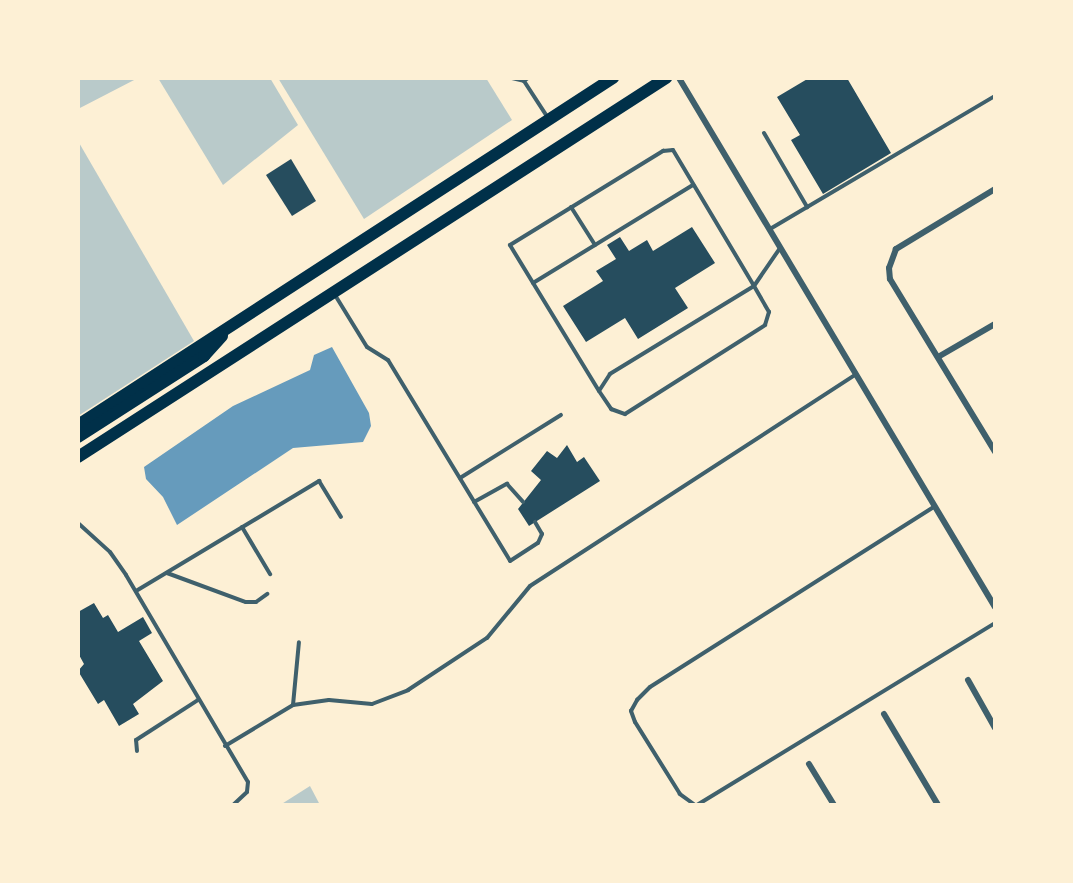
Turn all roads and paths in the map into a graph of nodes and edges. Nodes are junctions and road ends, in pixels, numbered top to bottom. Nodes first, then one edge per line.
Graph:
1 (512, 78) edge
2 (614, 78) edge
3 (666, 78) edge
4 (679, 78) edge
5 (526, 79) edge
6 (995, 96) edge
7 (549, 118) junction
8 (764, 133) dead end
9 (693, 185) junction
10 (995, 189) edge
11 (571, 207) junction
12 (807, 207) junction
13 (769, 229) junction
14 (595, 245) junction
15 (780, 248) junction
16 (533, 283) junction
17 (754, 286) junction
18 (333, 291) junction
19 (233, 324) junction
20 (995, 324) edge
21 (938, 357) junction
22 (856, 374) junction
23 (599, 391) junction
24 (561, 415) dead end
25 (78, 425) edge
26 (78, 437) edge
27 (995, 452) edge
28 (78, 457) edge
29 (460, 478) junction
30 (474, 502) junction
31 (523, 502) dead end
32 (934, 507) junction
33 (341, 517) dead end
34 (535, 522) dead end
35 (78, 523) edge
36 (242, 527) junction
37 (166, 573) junction
38 (270, 574) dead end
39 (136, 591) junction
40 (267, 594) dead end
41 (994, 603) edge
42 (995, 623) edge
43 (299, 642) dead end
44 (968, 680) dead end
45 (198, 700) junction
46 (293, 705) junction
47 (884, 714) dead end
48 (995, 728) edge
49 (225, 746) junction
50 (137, 751) dead end
51 (809, 764) dead end
52 (233, 805) edge
53 (696, 805) edge
54 (834, 805) edge
55 (938, 805) edge

1 - 5 lane
2 - 7 main road
3 - 18 main road
4 - 13 street
5 - 7 lane
6 - 12 lane
7 - 19 main road
8 - 12 lane
9 - 11 lane
9 - 14 lane
9 - 17 lane
10 - 21 street
11 - 14 lane
11 - 16 lane
12 - 13 lane
13 - 15 street
14 - 16 lane
15 - 17 lane
15 - 22 street
16 - 23 lane
17 - 23 lane
17 - 23 lane
18 - 28 main road
18 - 29 lane
19 - 25 main road
19 - 26 main road
20 - 21 street
21 - 27 street
22 - 32 street
22 - 46 lane
24 - 29 lane
29 - 30 lane
30 - 31 lane
30 - 34 lane
32 - 41 street
32 - 53 lane
33 - 36 lane
35 - 39 lane
36 - 37 lane
36 - 38 lane
37 - 39 lane
37 - 40 lane
39 - 45 lane
42 - 53 lane
43 - 46 lane
44 - 48 street
45 - 49 lane
45 - 50 lane
46 - 49 lane
47 - 55 street
49 - 52 lane
51 - 54 street

